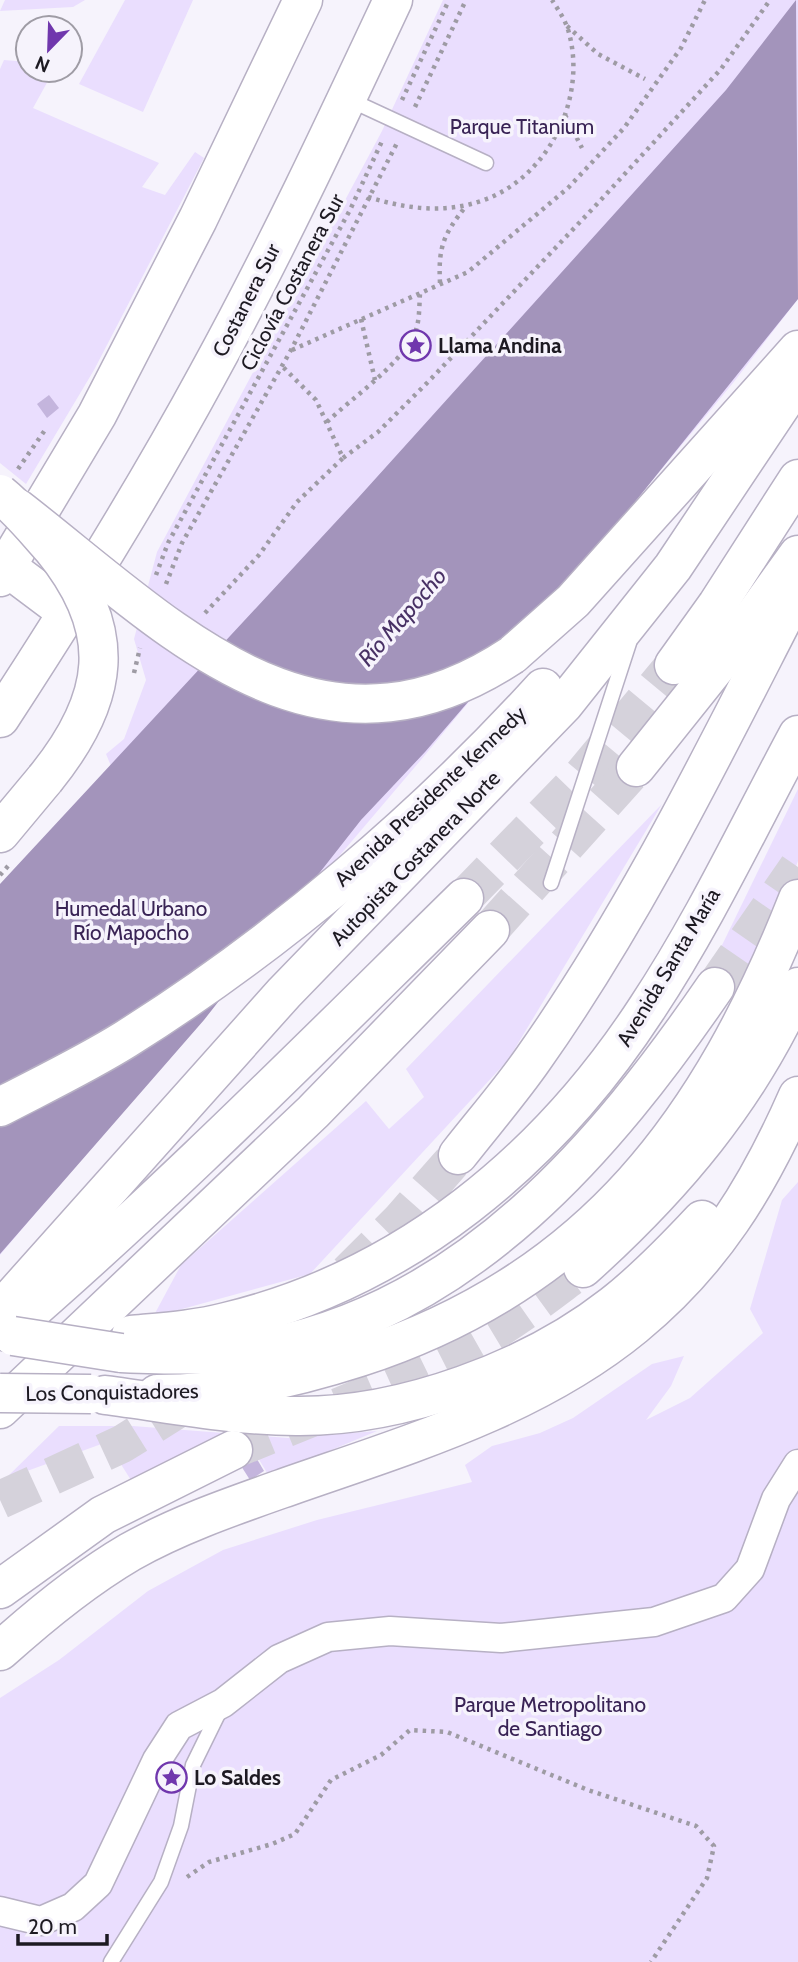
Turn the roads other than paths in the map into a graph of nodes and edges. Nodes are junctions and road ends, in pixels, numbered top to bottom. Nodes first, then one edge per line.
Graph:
1 (303, 0) edge
2 (393, 0) edge
3 (347, 98) junction
4 (486, 163) dead end
5 (798, 350) edge
6 (798, 380) edge
7 (737, 469) junction
8 (798, 479) edge
9 (10, 492) edge
10 (798, 555) edge
11 (2, 569) edge
12 (798, 589) edge
13 (68, 613) junction
14 (638, 615) junction
15 (674, 665) tunnel mouth
16 (0, 718) edge
17 (798, 735) edge
18 (636, 767) tunnel mouth
19 (0, 833) edge
20 (551, 883) dead end
21 (464, 898) tunnel mouth
22 (798, 899) edge
23 (490, 930) tunnel mouth
24 (715, 987) tunnel mouth
25 (798, 987) edge
26 (798, 1085) edge
27 (798, 1096) edge
28 (0, 1107) edge
29 (458, 1155) tunnel mouth
30 (583, 1268) tunnel mouth
31 (3, 1330) edge
32 (126, 1344) junction
33 (0, 1393) edge
34 (98, 1395) junction
35 (0, 1409) edge
36 (233, 1450) tunnel mouth
37 (798, 1464) edge
38 (0, 1589) edge
39 (0, 1651) edge
40 (223, 1703) junction
41 (0, 1911) edge
42 (111, 1962) edge

1 - 11 main road
2 - 3 main road, Costanera Sur
3 - 4 lane
3 - 13 main road, Costanera Sur
5 - 9 main road, bridge
6 - 7 main road, Autopista Costanera Norte
7 - 14 main road, Autopista Costanera Norte
7 - 28 main road, Avenida Presidente Kennedy
8 - 15 main road
9 - 19 main road, bridge
10 - 18 main road
11 - 13 main road
12 - 29 main road
13 - 16 main road, Costanera Sur
14 - 20 lane
14 - 31 main road, Autopista Costanera Norte
17 - 32 main road, Avenida Santa María
21 - 31 main road
22 - 34 main road, Los Conquistadores
23 - 35 main road
24 - 32 main road
25 - 30 main road
26 - 34 main road
27 - 39 main road
31 - 32 main road, bridge
33 - 34 main road, Los Conquistadores, bridge
36 - 38 main road
37 - 40 street
40 - 41 street
40 - 42 lane

